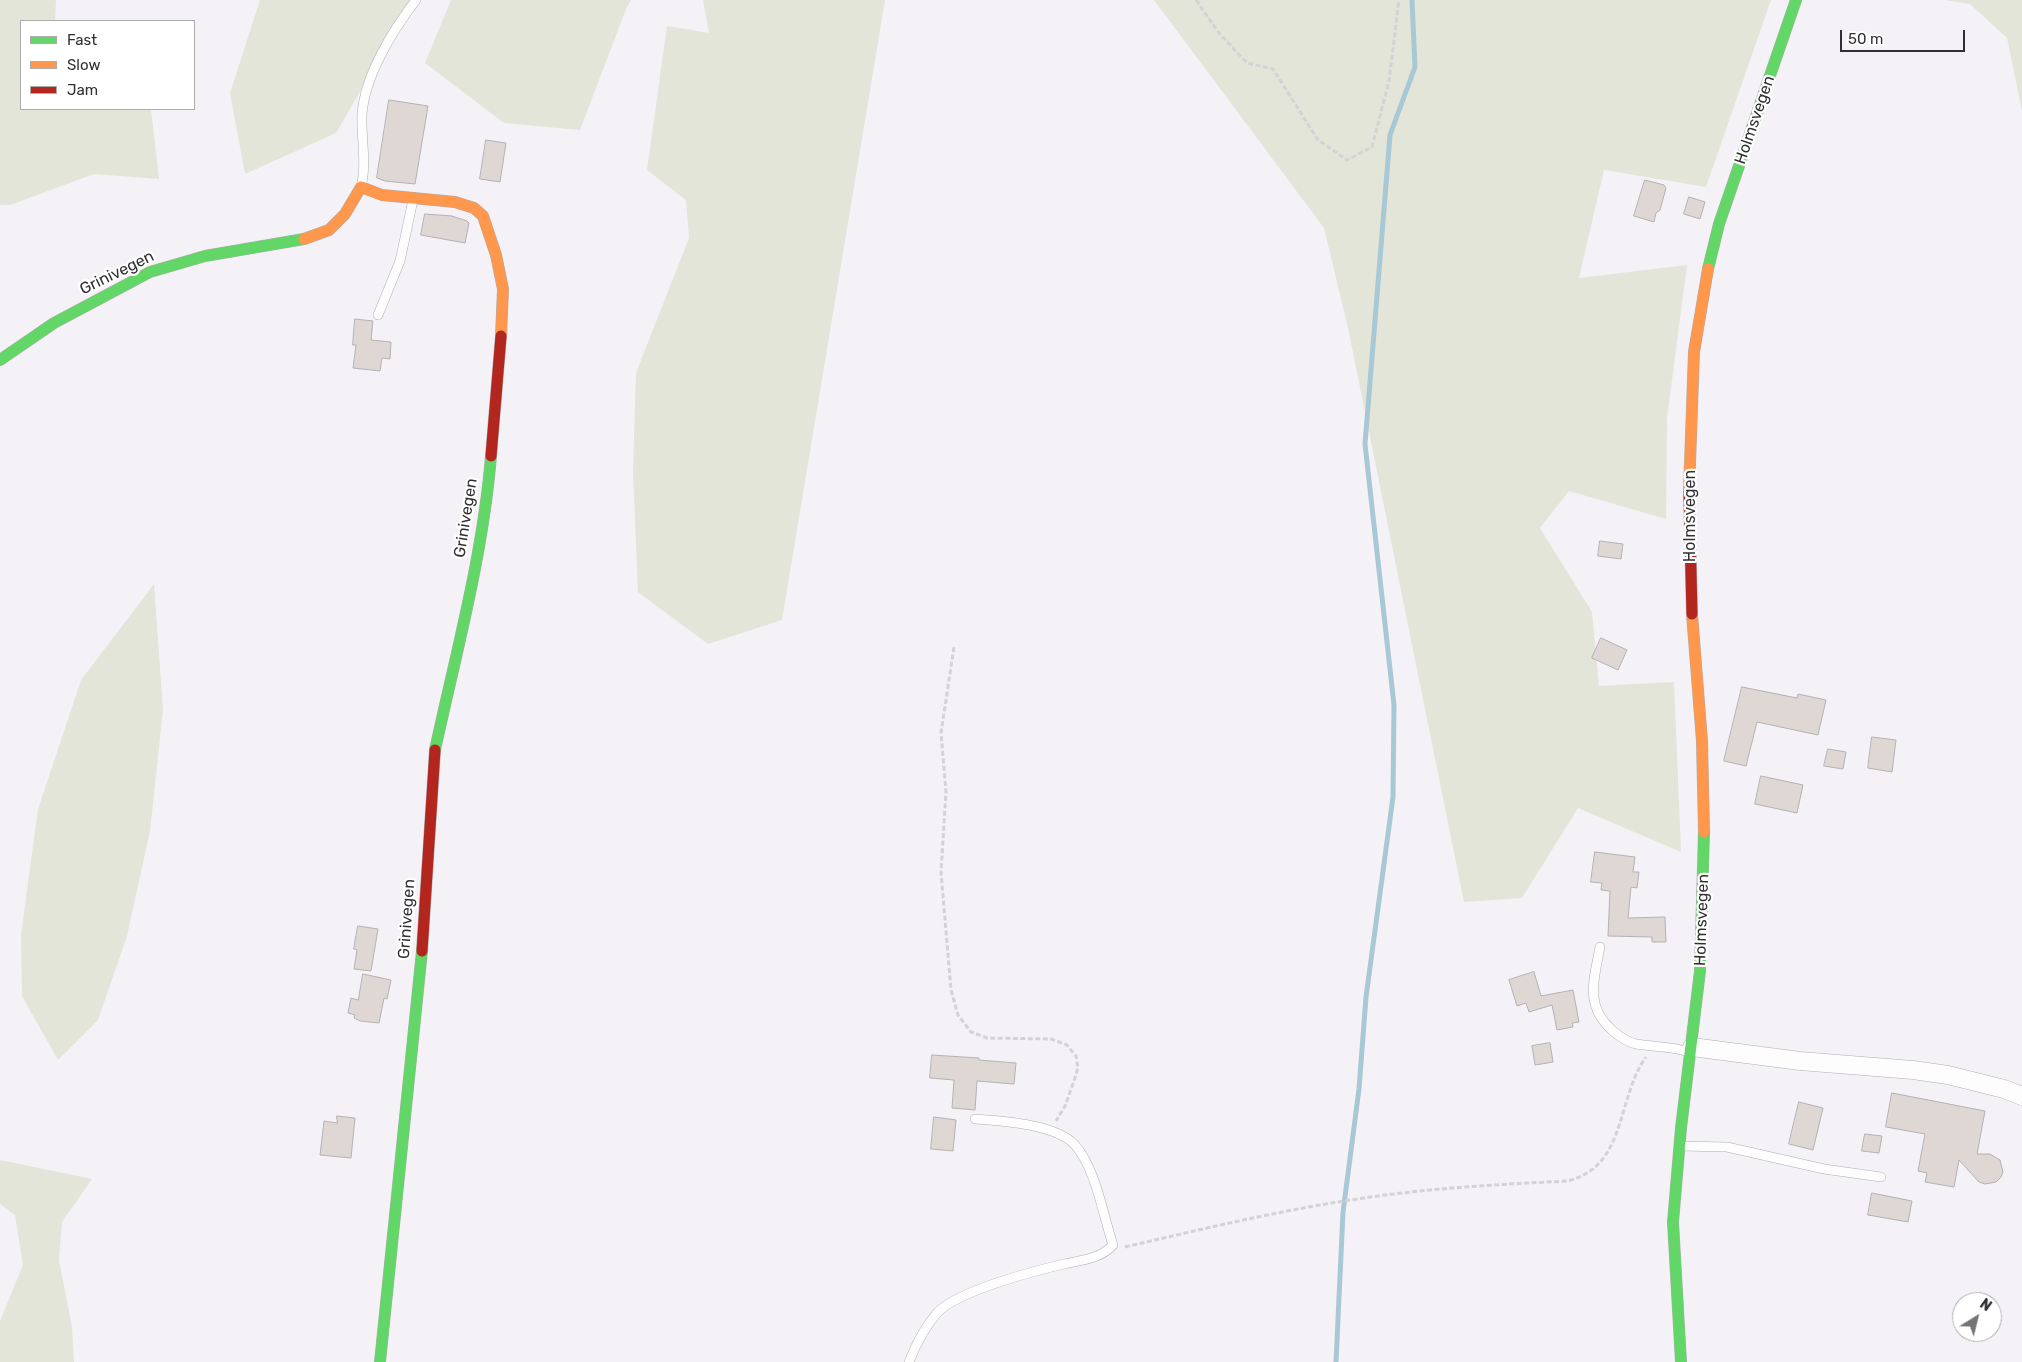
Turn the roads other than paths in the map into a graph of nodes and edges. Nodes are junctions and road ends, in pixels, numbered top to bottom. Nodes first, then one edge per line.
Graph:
1 (416, 0) edge
2 (1796, 0) edge
3 (361, 187) junction
4 (413, 197) junction
5 (378, 314) dead end
6 (0, 360) edge
7 (1600, 947) dead end
8 (1692, 1050) junction
9 (2022, 1096) edge
10 (975, 1120) dead end
11 (1681, 1146) junction
12 (1881, 1177) dead end
13 (380, 1362) edge
14 (909, 1362) edge
15 (1681, 1362) edge

1 - 3 lane
2 - 8 street, Holmsvegen
3 - 4 street, Grinivegen
3 - 6 street, Grinivegen
4 - 5 lane
4 - 13 street, Grinivegen
7 - 8 lane
8 - 9 street
8 - 11 street, Holmsvegen
10 - 14 lane
11 - 12 lane
11 - 15 street, Holmsvegen

